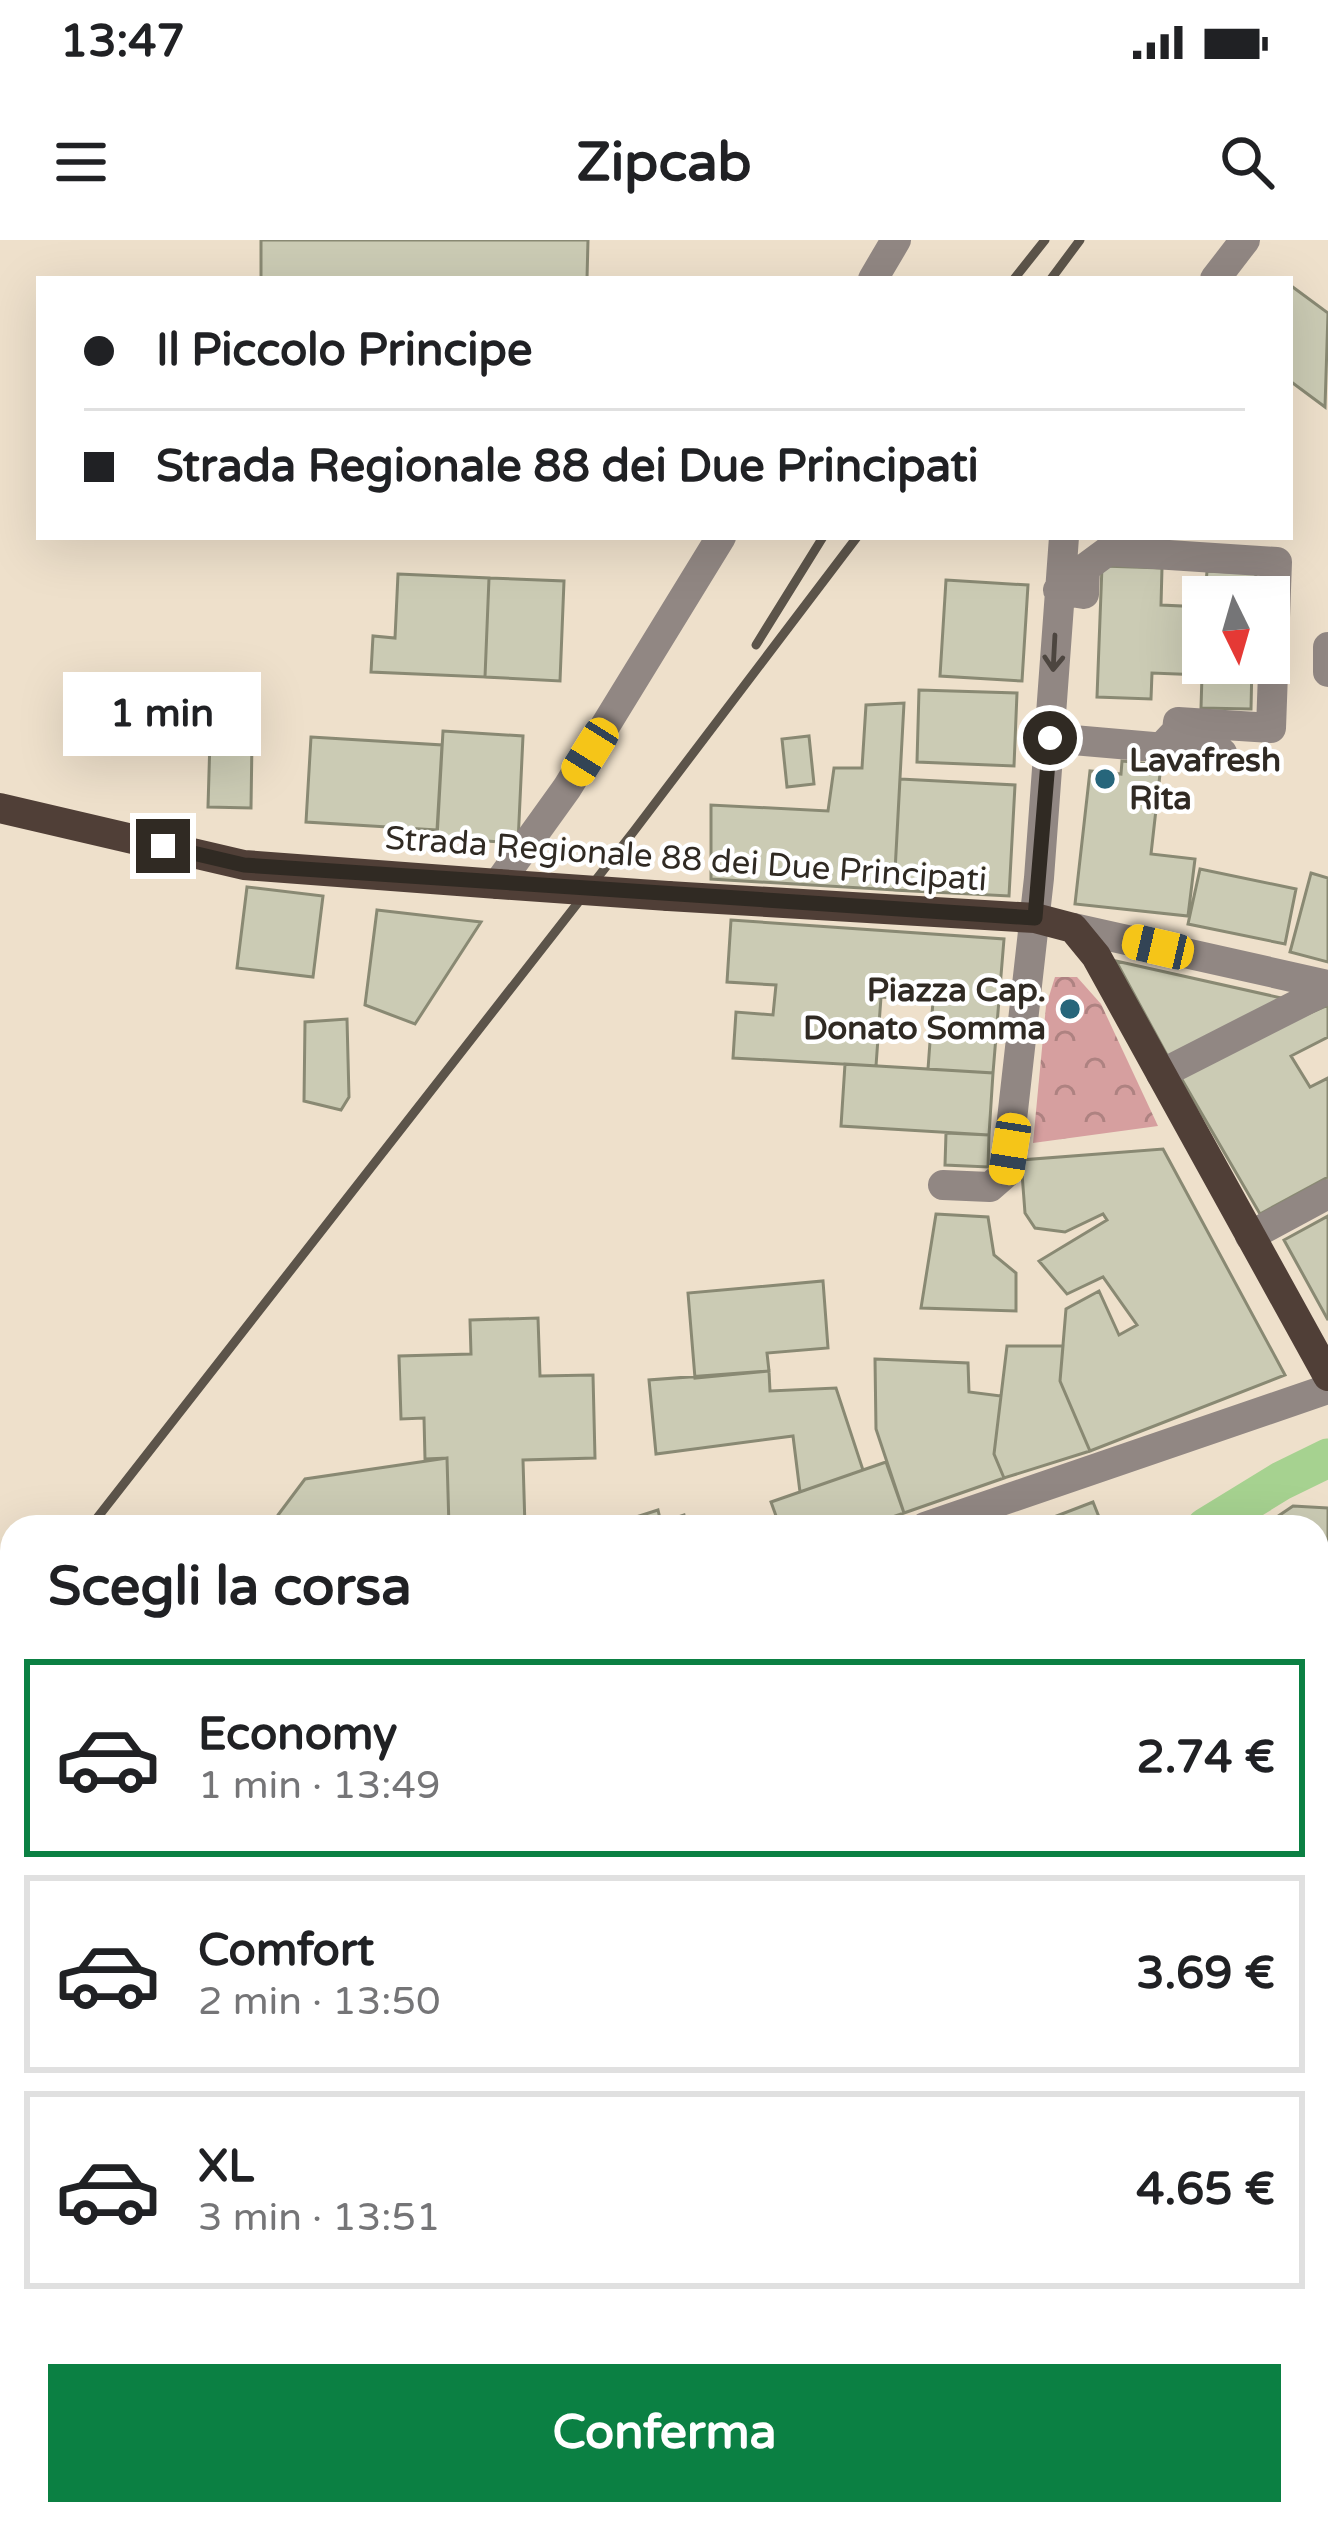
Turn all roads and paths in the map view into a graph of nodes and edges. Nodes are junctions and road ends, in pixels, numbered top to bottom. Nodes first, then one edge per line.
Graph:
1 (896, 240) edge
2 (1245, 240) edge
3 (875, 276) edge
4 (1217, 276) edge
5 (719, 540) edge
6 (1064, 540) edge
7 (1058, 590) junction
8 (1328, 647) edge
9 (1328, 672) edge
10 (1050, 738) junction
11 (1162, 747) junction
12 (1222, 753) dead end
13 (0, 808) edge
14 (498, 884) junction
15 (1035, 918) junction
16 (1073, 928) junction
17 (1328, 987) edge
18 (1161, 1074) junction
19 (944, 1185) dead end
20 (1328, 1194) edge
21 (1250, 1236) junction
22 (1328, 1376) edge
23 (1328, 1389) edge
24 (960, 1515) edge

1 - 3 street
2 - 4 street
5 - 14 street
6 - 7 street
7 -> 10 street
7 - 11 street
8 - 9 street
10 - 11 street
10 - 15 street
11 - 12 street
13 - 14 main road, Strada Regionale 88 dei Due Principati
14 - 15 main road, Strada Regionale 88 dei Due Principati, bridge
15 - 16 main road, Strada Regionale 88 dei Due Principati
15 - 19 street
16 - 17 street
16 - 18 main road
17 - 18 street
18 - 21 main road
20 - 21 street
21 - 22 main road
23 - 24 street

